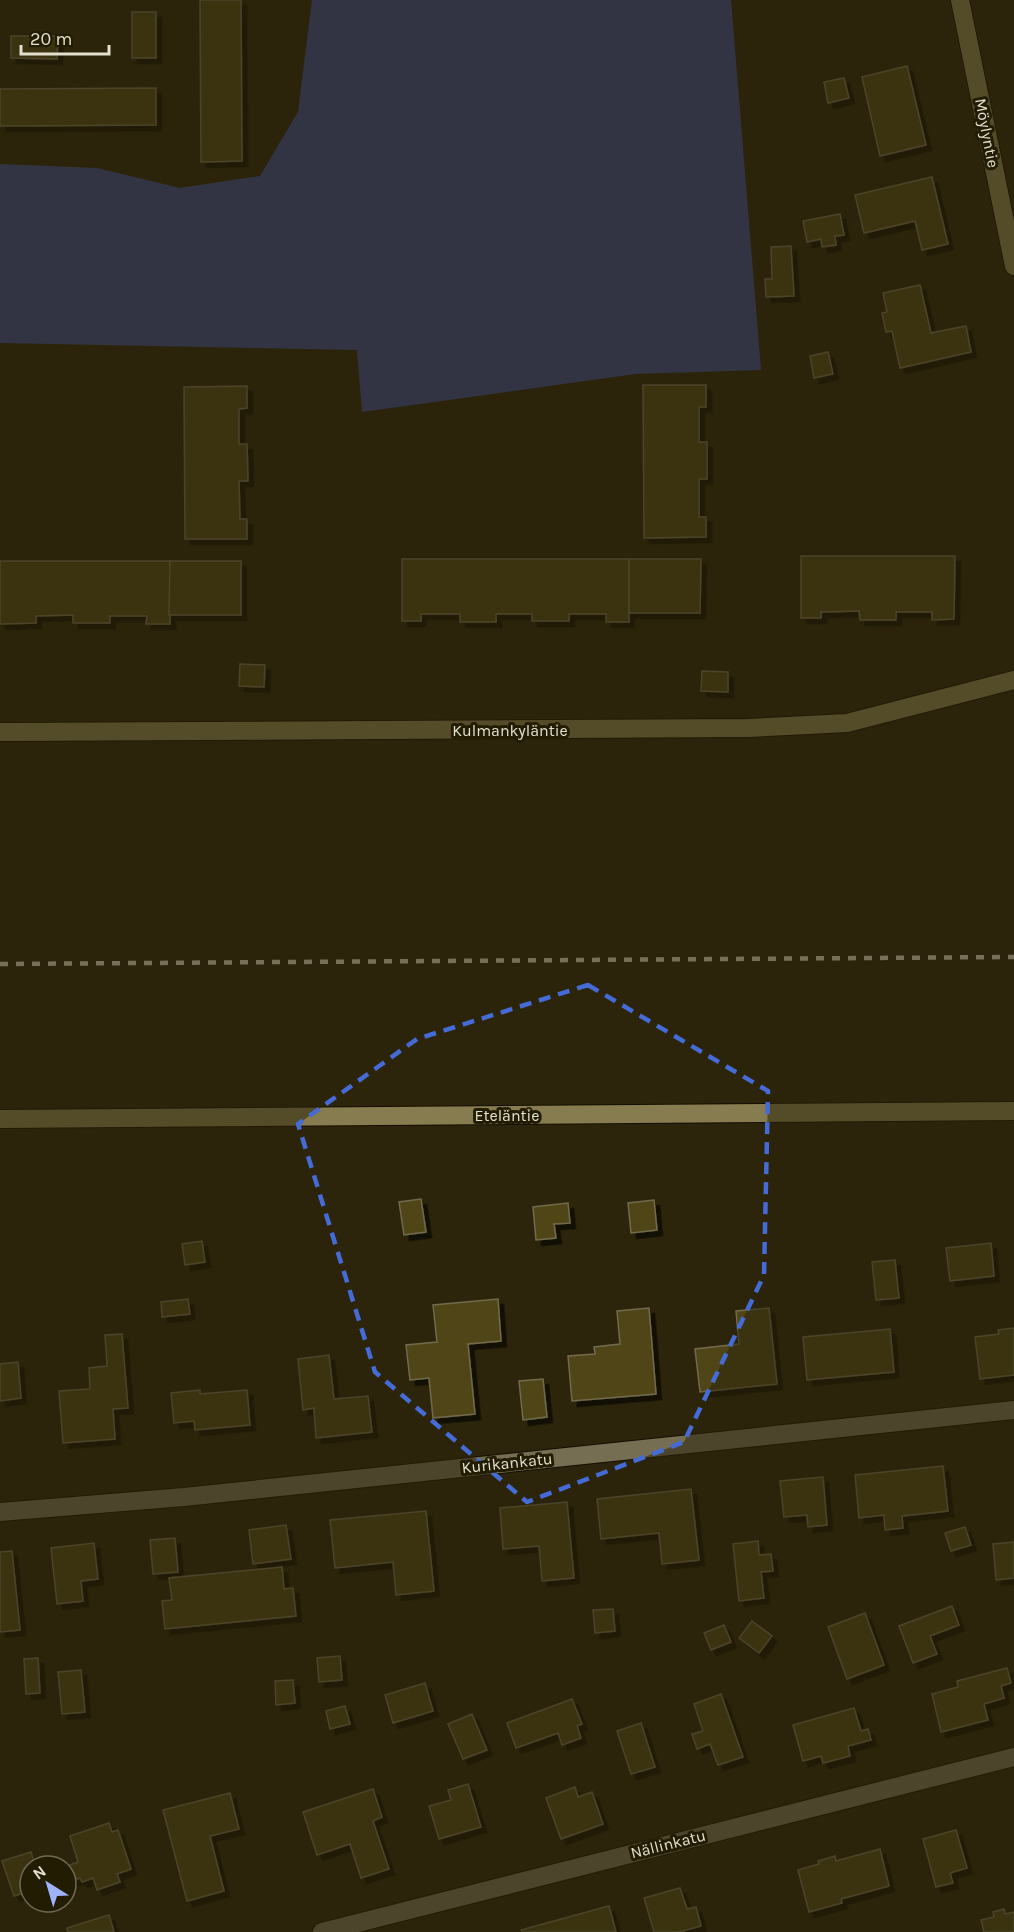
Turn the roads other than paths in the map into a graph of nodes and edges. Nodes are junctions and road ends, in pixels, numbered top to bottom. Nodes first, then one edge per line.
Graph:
1 (960, 0) edge
2 (1014, 266) edge
3 (1014, 680) edge
4 (0, 732) edge
5 (1014, 1111) edge
6 (0, 1119) edge
7 (1014, 1410) edge
8 (0, 1512) edge
9 (1014, 1757) edge
10 (322, 1932) edge

1 - 2 street, Möylyntie
3 - 4 street, Kulmankyläntie
5 - 6 street, Eteläntie
7 - 8 street, Kurikankatu
9 - 10 street, Nällinkatu

